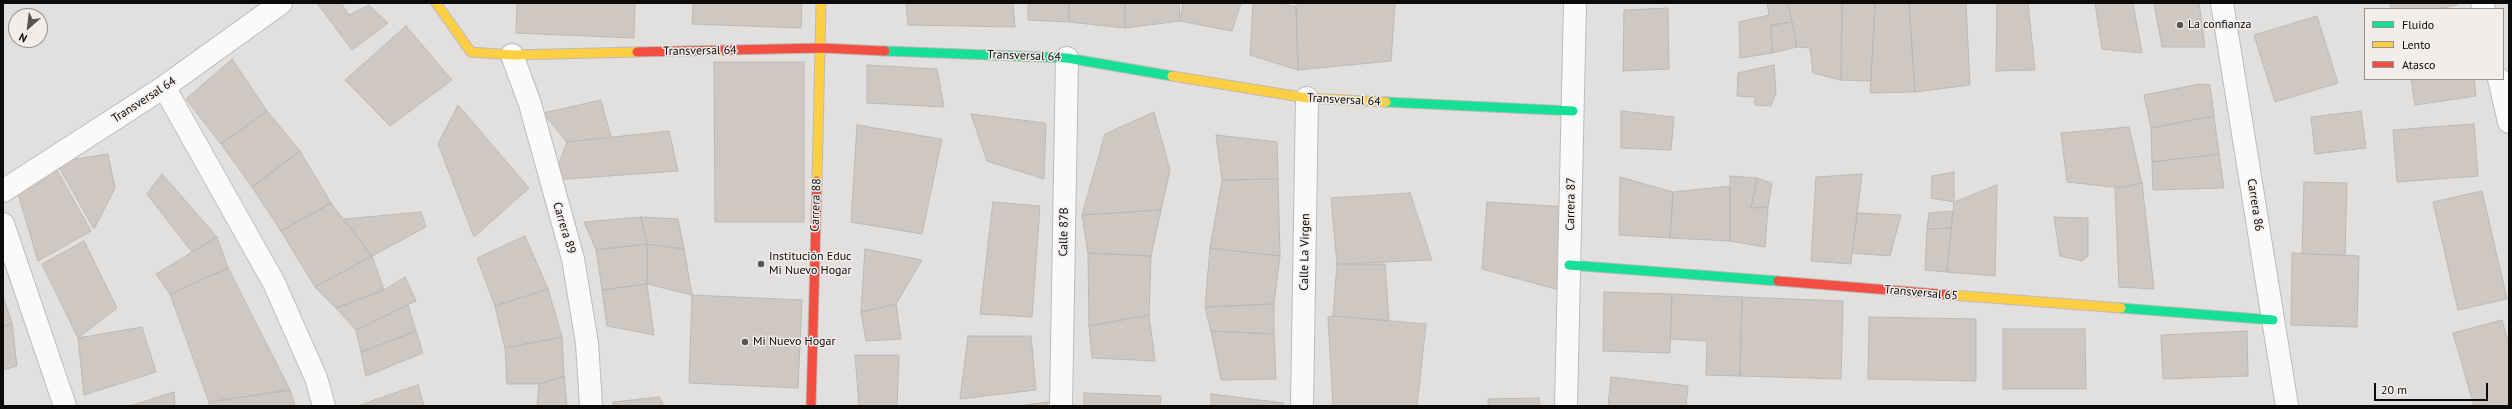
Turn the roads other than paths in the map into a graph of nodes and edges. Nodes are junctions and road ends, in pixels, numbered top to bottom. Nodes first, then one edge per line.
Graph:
1 (281, 3) edge
2 (436, 3) edge
3 (821, 3) edge
4 (1575, 3) edge
5 (2222, 3) edge
6 (821, 48) junction
7 (512, 55) junction
8 (1067, 58) junction
9 (2500, 80) edge
10 (164, 87) junction
11 (1307, 98) junction
12 (1573, 111) junction
13 (2509, 122) edge
14 (3, 191) edge
15 (3, 224) edge
16 (1569, 265) junction
17 (2273, 320) junction
18 (65, 406) edge
19 (324, 406) edge
20 (591, 406) edge
21 (811, 406) edge
22 (1061, 406) edge
23 (1302, 406) edge
24 (1566, 406) edge
25 (2287, 406) edge

1 - 10 street, Transversal 64
2 - 7 street, Transversal 64
3 - 6 street, Carrera 88
4 - 12 street, Carrera 87
5 - 17 street, Carrera 86
6 - 7 street, Transversal 64
6 - 8 street, Transversal 64
6 - 21 street, Carrera 88
7 - 20 street, Carrera 89
8 - 11 street, Transversal 64
8 - 22 street, Calle 87B
9 - 13 street
10 - 14 street, Transversal 64
10 - 19 street
11 - 12 street, Transversal 64
11 - 23 street, Calle La Virgen
12 - 16 street, Carrera 87
15 - 18 street
16 - 17 street, Transversal 65
16 - 24 street, Carrera 87
17 - 25 street, Carrera 86

